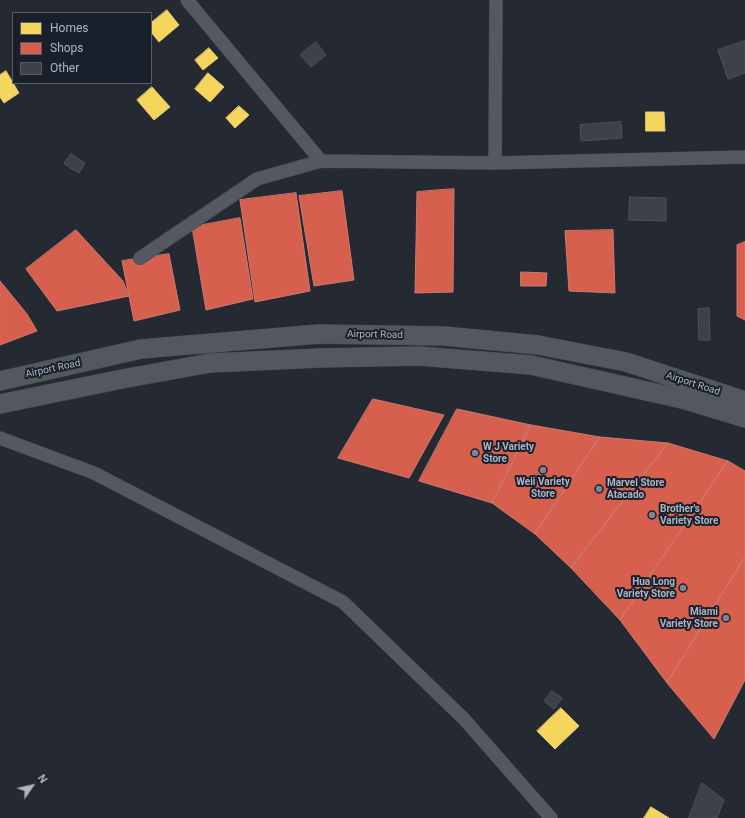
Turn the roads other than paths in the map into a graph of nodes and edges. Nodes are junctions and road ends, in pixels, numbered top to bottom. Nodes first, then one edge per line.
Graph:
1 (187, 0) edge
2 (496, 0) edge
3 (745, 157) edge
4 (321, 161) junction
5 (495, 163) junction
6 (140, 258) dead end
7 (429, 336) junction
8 (429, 357) junction
9 (0, 381) edge
10 (745, 401) edge
11 (0, 404) edge
12 (745, 418) edge
13 (0, 438) edge
14 (551, 818) edge

1 - 4 street
2 - 5 street
3 - 5 street
4 - 5 street
4 - 6 street
7 - 8 street
7 - 9 street, Airport Road
7 - 10 street, Airport Road
8 - 11 street, Airport Road
8 - 12 street, Airport Road
13 - 14 street

